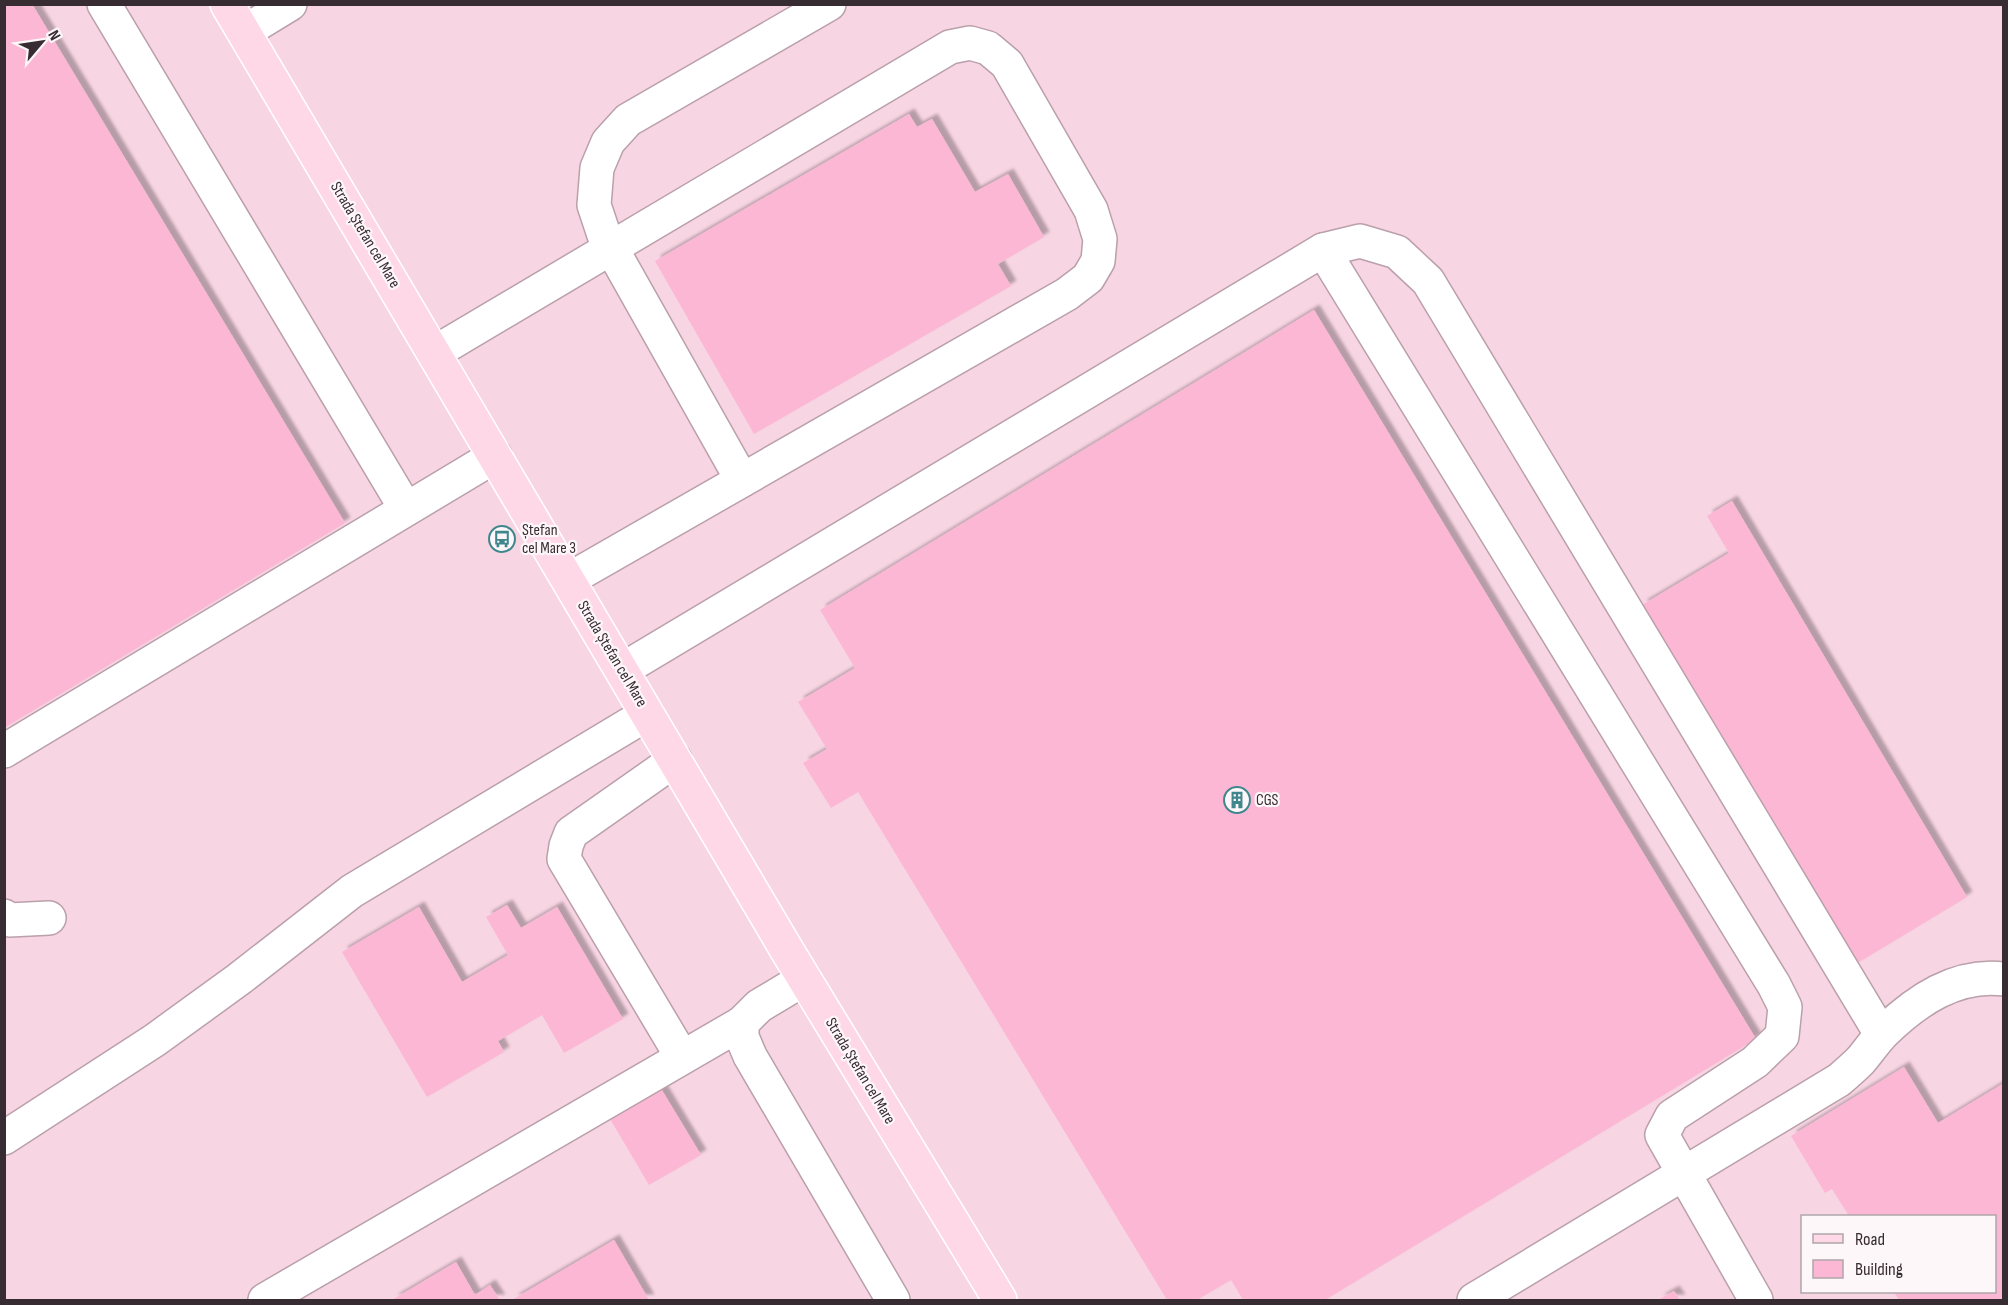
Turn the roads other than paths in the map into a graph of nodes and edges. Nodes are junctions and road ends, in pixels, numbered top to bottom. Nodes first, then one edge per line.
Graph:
1 (104, 4) edge
2 (227, 4) edge
3 (290, 4) edge
4 (829, 4) edge
5 (244, 32) junction
6 (611, 248) junction
7 (1323, 250) junction
8 (434, 353) junction
9 (495, 456) junction
10 (742, 480) junction
11 (406, 509) junction
12 (568, 580) junction
13 (622, 670) junction
14 (647, 714) junction
15 (4, 751) edge
16 (675, 760) junction
17 (4, 916) edge
18 (49, 918) dead end
19 (2004, 979) edge
20 (804, 980) junction
21 (742, 1023) junction
22 (1881, 1034) junction
23 (682, 1057) junction
24 (4, 1138) edge
25 (1684, 1175) junction
26 (265, 1300) edge
27 (893, 1300) edge
28 (1000, 1300) edge
29 (1474, 1300) edge
30 (1756, 1300) edge

1 - 11 lane
2 - 5 main road, Strada Ștefan cel Mare
3 - 5 lane
4 - 6 lane
5 - 8 main road, Strada Ștefan cel Mare
6 - 8 lane
6 - 10 lane
6 - 10 lane
7 - 13 lane
7 - 22 lane
7 - 25 lane
8 - 9 main road, Strada Ștefan cel Mare
9 - 11 lane
9 - 12 main road, Strada Ștefan cel Mare
10 - 12 lane
11 - 15 lane
12 - 13 main road, Strada Ștefan cel Mare
13 - 14 main road, Strada Ștefan cel Mare
14 - 16 main road, Strada Ștefan cel Mare
14 - 24 lane
16 - 20 main road, Strada Ștefan cel Mare
16 - 23 lane
17 - 18 lane
19 - 22 lane
20 - 21 lane
20 - 28 main road, Strada Ștefan cel Mare
21 - 23 lane
21 - 27 lane
22 - 25 lane
23 - 26 lane
25 - 29 lane
25 - 30 lane

